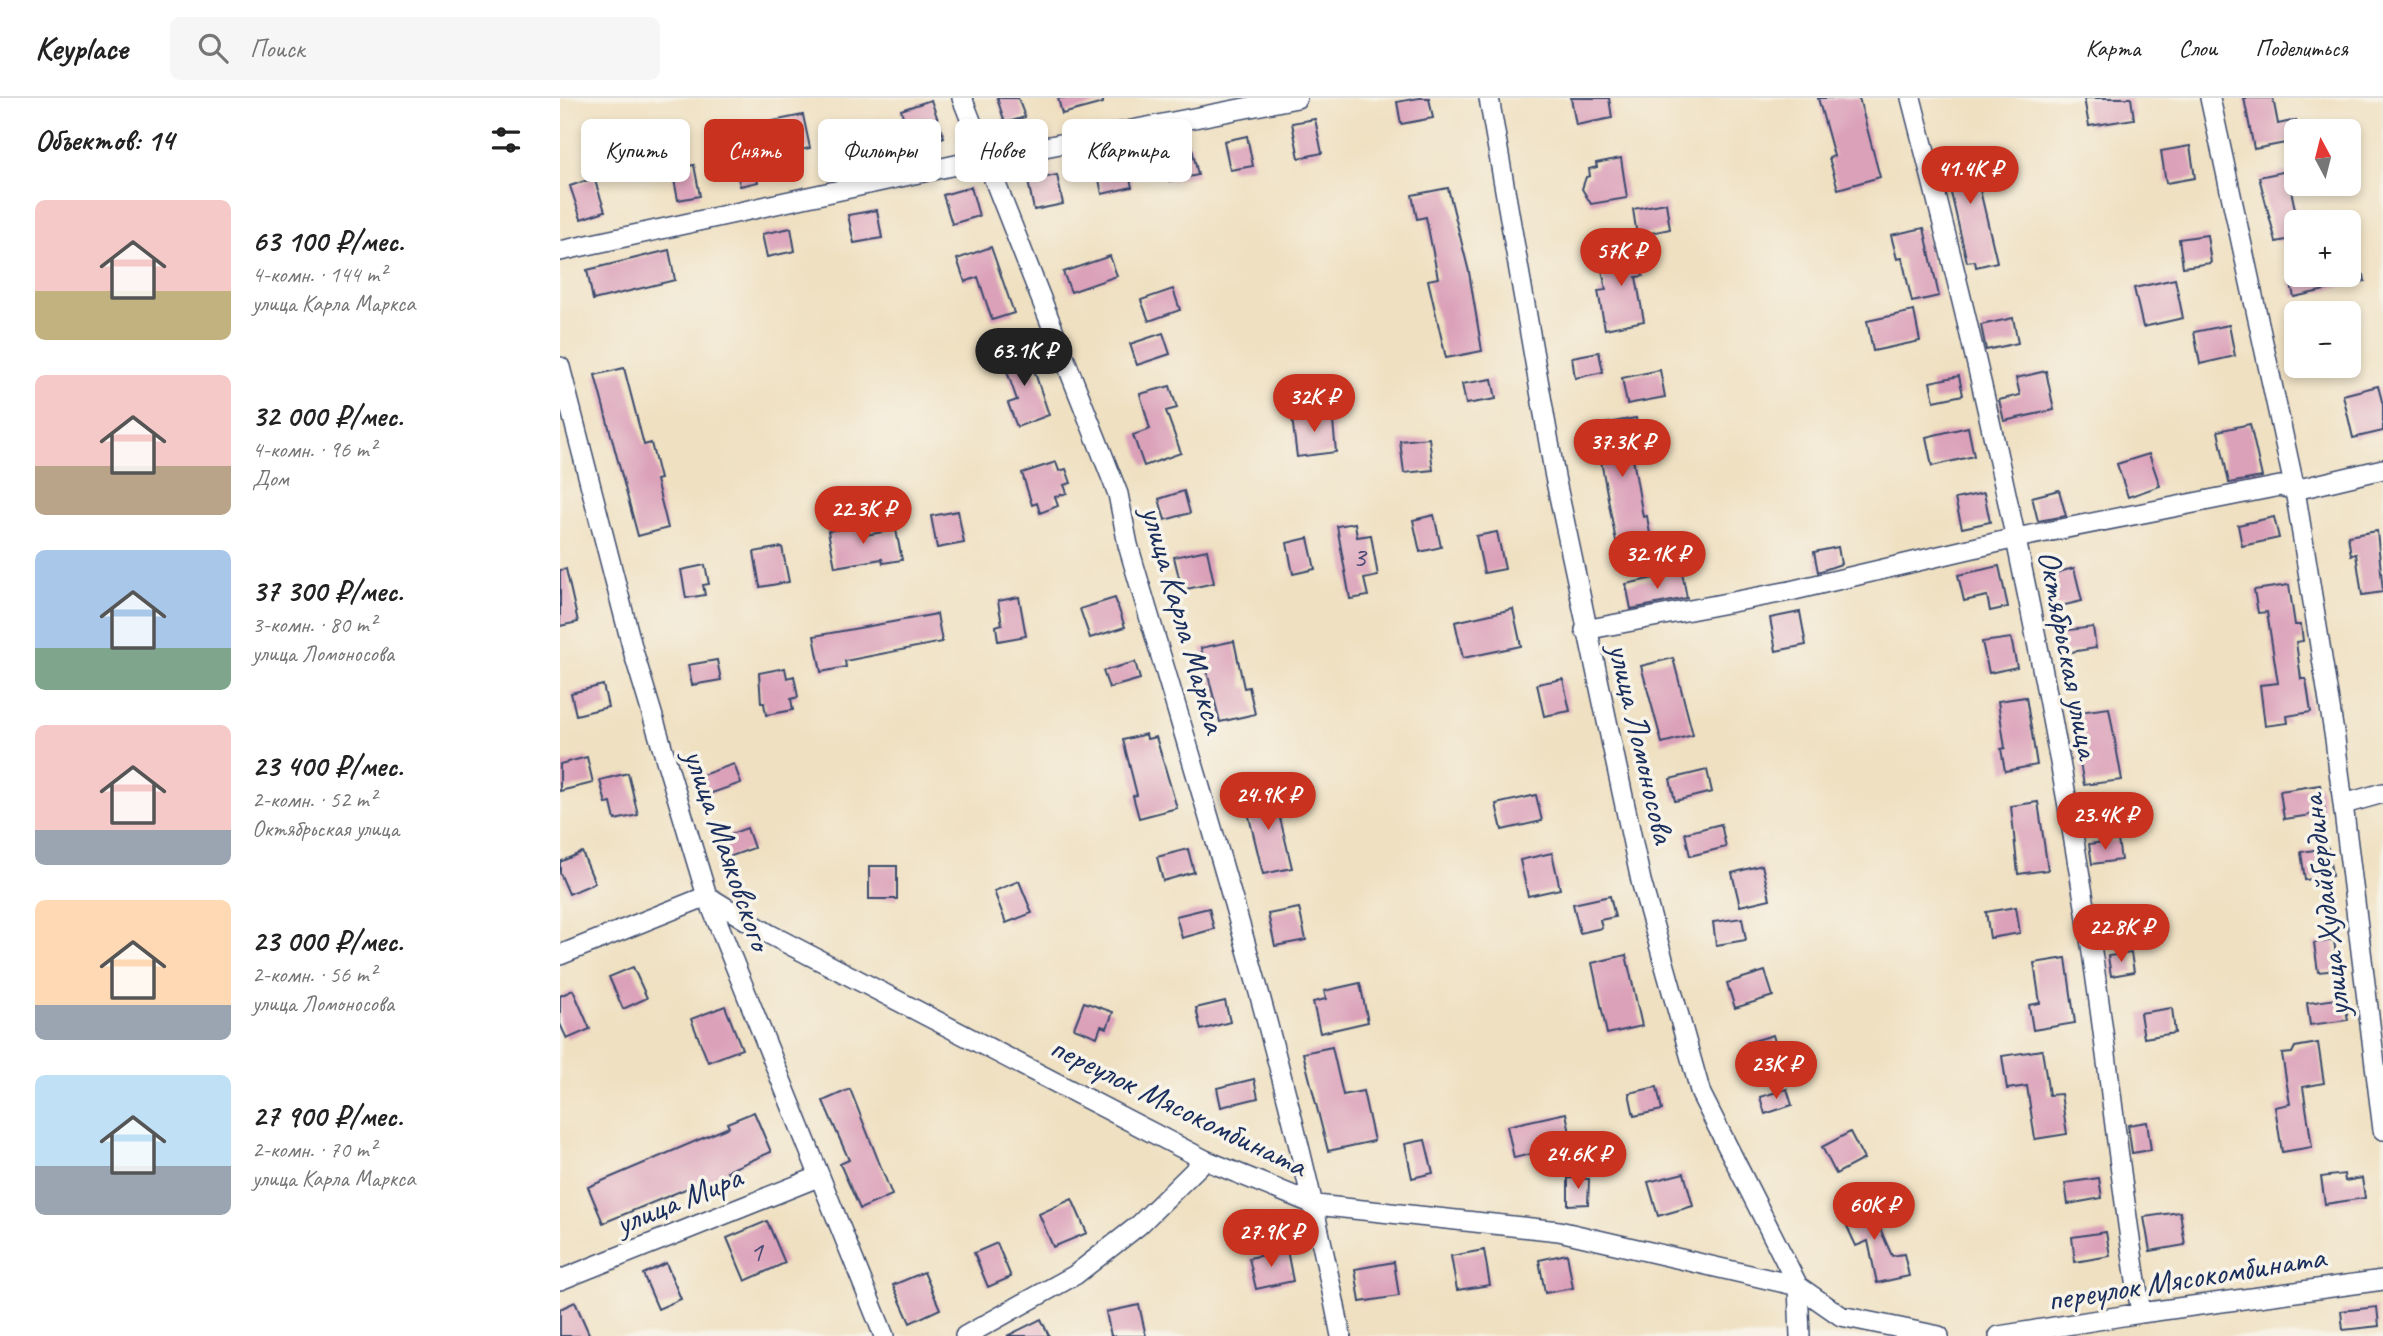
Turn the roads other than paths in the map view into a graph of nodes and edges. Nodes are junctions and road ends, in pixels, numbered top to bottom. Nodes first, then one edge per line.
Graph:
1 (962, 98) edge
2 (1297, 98) edge
3 (1489, 98) edge
4 (1911, 98) edge
5 (2210, 98) edge
6 (971, 119) edge
7 (1048, 146) edge
8 (955, 165) edge
9 (997, 182) edge
10 (560, 251) edge
11 (560, 368) edge
12 (2383, 469) edge
13 (2295, 490) junction
14 (2016, 538) junction
15 (1585, 630) junction
16 (2383, 793) edge
17 (2344, 804) junction
18 (707, 896) junction
19 (560, 955) edge
20 (2383, 1130) edge
21 (1205, 1160) junction
22 (818, 1177) junction
23 (1315, 1205) junction
24 (560, 1280) edge
25 (2383, 1280) edge
26 (1798, 1286) junction
27 (2141, 1313) junction
28 (2104, 1328) edge
29 (884, 1336) edge
30 (965, 1336) edge
31 (1341, 1336) edge
32 (1800, 1336) edge
33 (1940, 1336) edge
34 (1999, 1336) edge

1 - 6 street, улица Карла Маркса
2 - 7 street
3 - 15 street, улица Ломоносова
4 - 14 street, Октябрьская улица
5 - 13 street, улица Худайбердина
8 - 10 street
9 - 23 street, улица Карла Маркса
11 - 18 street, улица Маяковского
12 - 13 street
13 - 14 street
13 - 17 street, улица Худайбердина
14 - 15 street
14 - 27 street, Октябрьская улица
15 - 26 street, улица Ломоносова
16 - 17 street
17 - 20 street, улица Худайбердина
18 - 19 street
18 - 21 street, переулок Мясокомбината
18 - 22 street, улица Маяковского
21 - 23 street, переулок Мясокомбината
21 - 30 street
22 - 24 street, улица Мира
22 - 29 street, улица Маяковского
23 - 26 street, переулок Мясокомбината
23 - 31 street, улица Карла Маркса
25 - 27 street, переулок Мясокомбината
26 - 32 street, улица Ломоносова
26 - 33 street, переулок Мясокомбината
27 - 28 street, переулок Мясокомбината
28 - 34 street, переулок Мясокомбината

